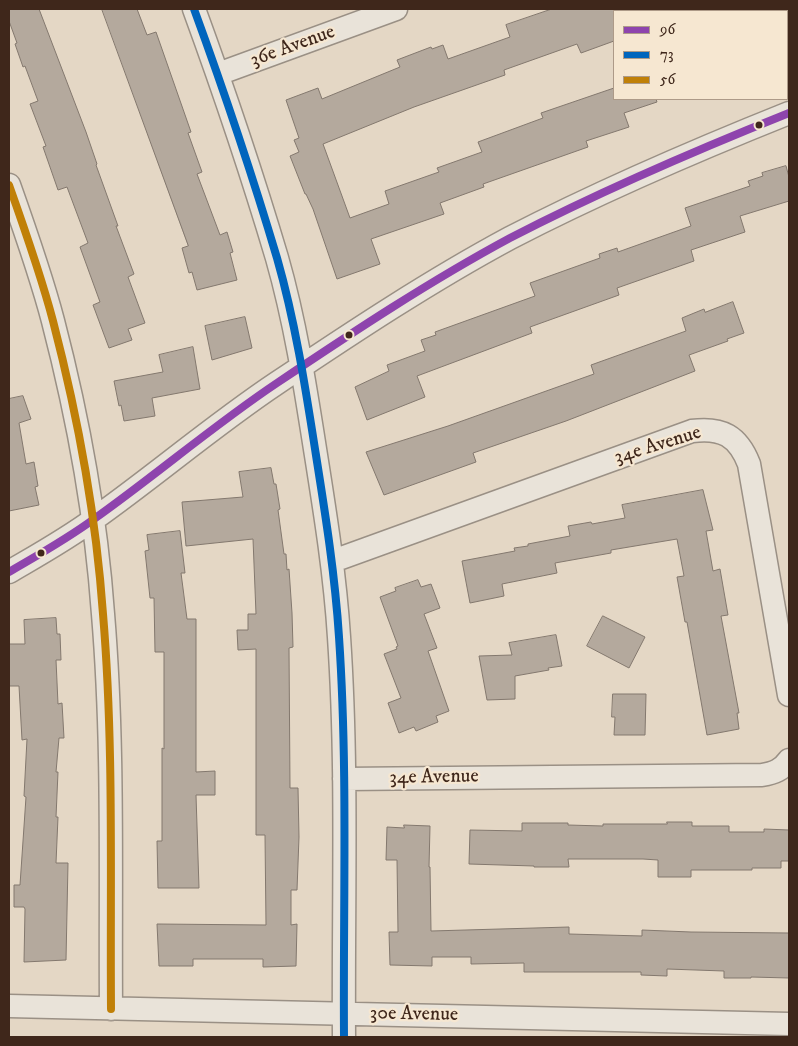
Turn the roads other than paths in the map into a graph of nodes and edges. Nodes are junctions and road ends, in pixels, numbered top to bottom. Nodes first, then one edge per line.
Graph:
1 (194, 9) edge
2 (396, 9) edge
3 (218, 74) junction
4 (789, 113) edge
5 (9, 185) edge
6 (301, 367) junction
7 (93, 520) junction
8 (332, 561) junction
9 (9, 572) edge
10 (789, 695) edge
11 (789, 760) edge
12 (344, 779) junction
13 (9, 1006) edge
14 (111, 1009) junction
15 (344, 1014) junction
16 (789, 1024) edge
17 (344, 1037) edge

1 - 3 street
2 - 3 street, 36e Avenue
3 - 6 street
4 - 6 street
5 - 7 street
6 - 7 street
6 - 8 street
7 - 9 street
7 - 14 street
8 - 10 street, 34e Avenue
8 - 12 street
11 - 12 street, 34e Avenue
12 - 15 street
13 - 14 street, 30e Avenue
14 - 15 street, 30e Avenue
15 - 16 street, 30e Avenue
15 - 17 street

